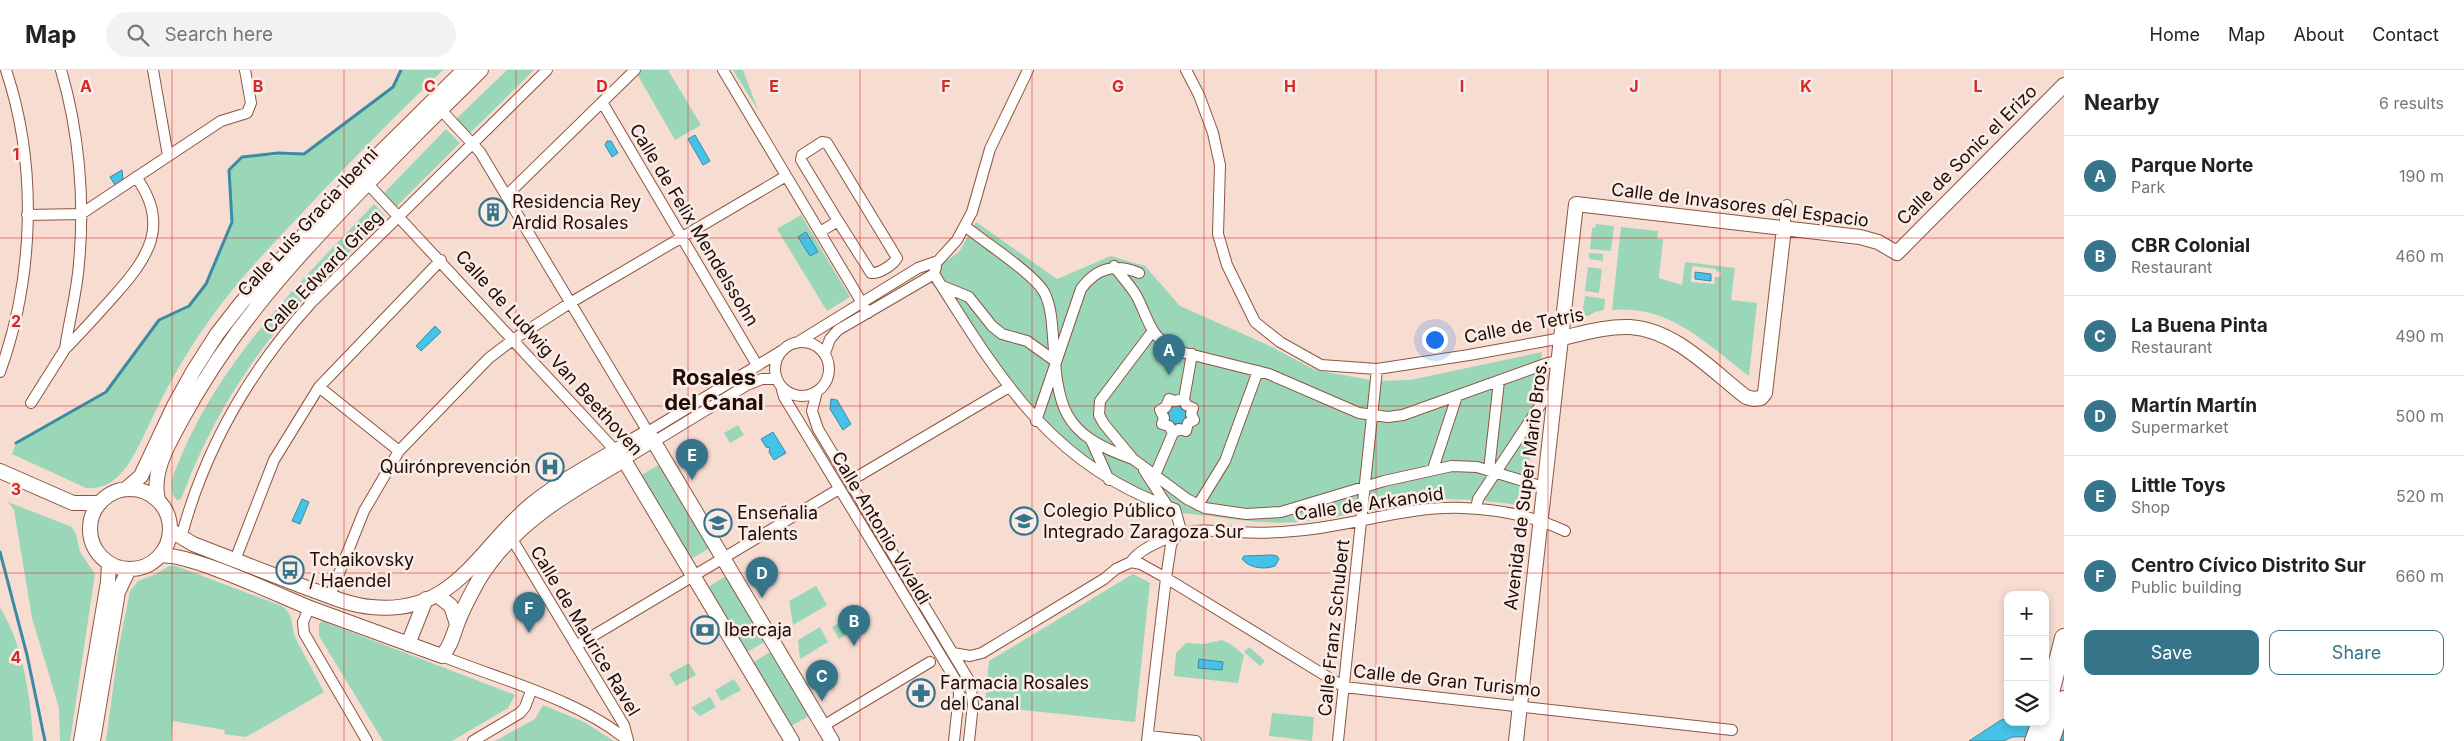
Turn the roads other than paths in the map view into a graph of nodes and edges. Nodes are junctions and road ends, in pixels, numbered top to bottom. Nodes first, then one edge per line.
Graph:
1 (6, 70) edge
2 (62, 70) edge
3 (153, 70) edge
4 (245, 70) edge
5 (464, 70) edge
6 (481, 70) edge
7 (547, 70) edge
8 (635, 70) edge
9 (723, 70) edge
10 (1028, 70) edge
11 (1186, 70) edge
12 (2064, 85) edge
13 (602, 102) junction
14 (441, 110) junction
15 (473, 143) junction
16 (168, 156) junction
17 (786, 176) junction
18 (136, 177) junction
19 (368, 184) junction
20 (506, 196) junction
21 (1576, 204) joint
22 (1786, 205) dead end
23 (80, 214) junction
24 (27, 215) junction
25 (400, 216) junction
26 (838, 220) junction
27 (965, 226) junction
28 (1784, 228) junction
29 (820, 232) junction
30 (682, 237) junction
31 (1897, 253) joint
32 (441, 260) junction
33 (938, 261) junction
34 (1114, 266) junction
35 (1139, 273) dead end
36 (934, 274) junction
37 (942, 286) junction
38 (861, 303) junction
39 (570, 304) junction
40 (868, 313) junction
41 (1152, 332) junction
42 (1562, 338) junction
43 (514, 339) junction
44 (798, 342) junction
45 (64, 349) junction
46 (782, 350) junction
47 (825, 353) junction
48 (1192, 354) junction
49 (1055, 361) junction
50 (1560, 361) junction
51 (757, 365) junction
52 (1377, 369) junction
53 (1258, 371) junction
54 (0, 372) edge
55 (1499, 381) junction
56 (779, 383) junction
57 (319, 387) junction
58 (1009, 387) junction
59 (817, 391) junction
60 (1547, 395) dead end
61 (1457, 396) junction
62 (1184, 399) junction
63 (31, 403) dead end
64 (1372, 416) junction
65 (1036, 421) junction
66 (1174, 433) junction
67 (651, 436) junction
68 (1091, 440) junction
69 (399, 451) junction
70 (621, 455) junction
71 (1137, 462) junction
72 (1433, 469) junction
73 (1, 470) edge
74 (1492, 472) junction
75 (1155, 475) junction
76 (1109, 480) junction
77 (850, 482) junction
78 (1537, 485) dead end
79 (1363, 488) junction
80 (126, 489) junction
81 (839, 489) junction
82 (158, 500) junction
83 (73, 503) junction
84 (100, 503) junction
85 (1198, 505) junction
86 (1168, 507) junction
87 (1476, 508) junction
88 (1362, 521) junction
89 (1541, 521) junction
90 (91, 522) junction
91 (1566, 531) dead end
92 (176, 534) junction
93 (1178, 535) junction
94 (512, 539) junction
95 (160, 556) junction
96 (723, 558) junction
97 (235, 560) junction
98 (1131, 562) junction
99 (109, 563) junction
100 (129, 569) junction
101 (693, 575) junction
102 (1166, 578) junction
103 (330, 596) junction
104 (431, 597) junction
105 (309, 608) junction
106 (457, 624) junction
107 (2064, 638) edge
108 (408, 644) junction
109 (576, 646) junction
110 (953, 653) junction
111 (442, 656) junction
112 (930, 662) dead end
113 (1344, 687) junction
114 (531, 691) junction
115 (2058, 695) edge
116 (1520, 706) junction
117 (2049, 707) edge
118 (823, 726) junction
119 (2040, 726) edge
120 (1732, 730) dead end
121 (1148, 738) edge
122 (81, 741) edge
123 (94, 741) edge
124 (367, 741) edge
125 (473, 741) edge
126 (628, 741) edge
127 (792, 741) edge
128 (832, 741) edge
129 (954, 741) edge
130 (969, 741) edge
131 (1196, 741) edge
132 (1338, 741) edge
133 (1516, 741) edge
134 (2034, 741) edge
135 (2050, 741) edge

1 - 24 street
2 - 23 street
3 - 16 street
4 - 16 street
5 - 80 street, Calle Luis Gracia Iberni
6 - 14 street, Calle Luis Gracia Iberni
7 - 15 street, Calle Edward Grieg
8 - 13 street
9 - 17 street
10 - 27 street
11 - 52 street, Calle de Tetris
12 - 31 street, Calle de Sonic el Erizo
13 - 20 street
13 - 30 street, Calle de Felix Mendelssohn
14 - 15 street
14 - 19 street, Calle Luis Gracia Iberni
15 - 20 street
15 - 25 street, Calle Edward Grieg
16 - 18 street
17 - 29 street
17 - 30 street
18 - 23 street
18 - 45 street
19 - 25 street, Calle de Ludwig Van Beethoven
19 - 82 street, Calle Luis Gracia Iberni
20 - 39 street
21 - 28 street, Calle de Invasores del Espacio
21 - 42 street, Avenida de Super Mario Bros.
22 - 28 street
23 - 24 street
23 - 45 street
24 - 54 street
25 - 32 street, Calle de Ludwig Van Beethoven
25 - 92 street, Calle Edward Grieg
26 - 26 street
26 - 29 street
27 - 33 street
27 - 49 street
28 - 31 street, Calle de Invasores del Espacio
28 - 42 street, Calle de Tetris
29 - 38 street
30 - 39 street
30 - 51 street, Calle de Felix Mendelssohn
32 - 43 street, Calle de Ludwig Van Beethoven
32 - 57 street
33 - 36 street
33 - 38 street
34 - 35 street
34 - 41 street
34 - 49 street
36 - 37 street
36 - 40 street
37 - 49 street
37 - 58 street
38 - 40 street
38 - 44 street
39 - 43 street
39 - 67 street
40 - 47 street
41 - 48 street
41 - 71 street
42 - 50 street, Avenida de Super Mario Bros.
42 - 52 street, Calle de Tetris
43 - 69 street
43 - 70 street, Calle de Ludwig Van Beethoven
44 - 46 street
44 - 47 street
45 - 63 street
46 - 51 street
46 - 56 street
47 - 59 street
48 - 53 street
48 - 62 street
49 - 65 street
49 - 68 street
50 - 55 street
50 - 89 street, Avenida de Super Mario Bros.
51 - 67 street
52 - 64 street, Calle Franz Schubert
53 - 64 street
53 - 85 street
55 - 61 street
55 - 74 street
56 - 59 street
56 - 67 street
56 - 81 street, Calle Antonio Vivaldi
57 - 69 street
57 - 97 street
58 - 65 street
58 - 77 street
59 - 77 street
60 - 74 street
61 - 64 street
61 - 72 street
62 - 66 street
62 - 66 street
64 - 79 street, Calle Franz Schubert
65 - 76 street
66 - 75 street
67 - 70 street
67 - 96 street
68 - 71 street
68 - 76 street
69 - 103 street
70 - 94 street
70 - 101 street, Calle de Ludwig Van Beethoven
70 - 104 street
71 - 75 street
71 - 86 street
72 - 74 street
72 - 79 street
73 - 83 street
74 - 78 street
74 - 87 street
75 - 85 street
76 - 86 street
77 - 110 street
79 - 85 street
79 - 88 street, Calle Franz Schubert
80 - 82 street
80 - 84 street
81 - 96 street
81 - 129 street, Calle Antonio Vivaldi
82 - 92 street
83 - 84 street
83 - 90 street
84 - 90 street
86 - 93 street
87 - 88 street, Calle de Arkanoid
87 - 89 street, Calle de Arkanoid
88 - 93 street, Calle de Arkanoid
88 - 113 street, Calle Franz Schubert
89 - 91 street, Calle de Arkanoid
89 - 116 street, Avenida de Super Mario Bros.
90 - 99 street
92 - 95 street
92 - 97 street
93 - 98 street, Calle de Arkanoid
93 - 102 street
94 - 106 street
94 - 109 street, Calle de Maurice Ravel
95 - 100 street
95 - 105 street
96 - 101 street
96 - 118 street
97 - 103 street
98 - 102 street, Calle de Gran Turismo
98 - 110 street
99 - 100 street
99 - 122 street
100 - 123 street
101 - 109 street
101 - 127 street, Calle de Ludwig Van Beethoven
102 - 113 street, Calle de Gran Turismo
102 - 121 street
103 - 104 street
104 - 106 street
104 - 108 street
105 - 108 street
105 - 124 street
106 - 111 street
107 - 115 highway
108 - 111 street
109 - 126 street, Calle de Maurice Ravel
110 - 130 street
111 - 114 street
112 - 118 street
113 - 116 street, Calle de Gran Turismo
113 - 132 street, Calle Franz Schubert
114 - 125 street
114 - 126 street
115 - 117 highway
115 - 135 highway
116 - 120 street, Calle de Gran Turismo
116 - 133 street, Avenida de Super Mario Bros.
118 - 128 street
119 - 134 highway
121 - 131 street

